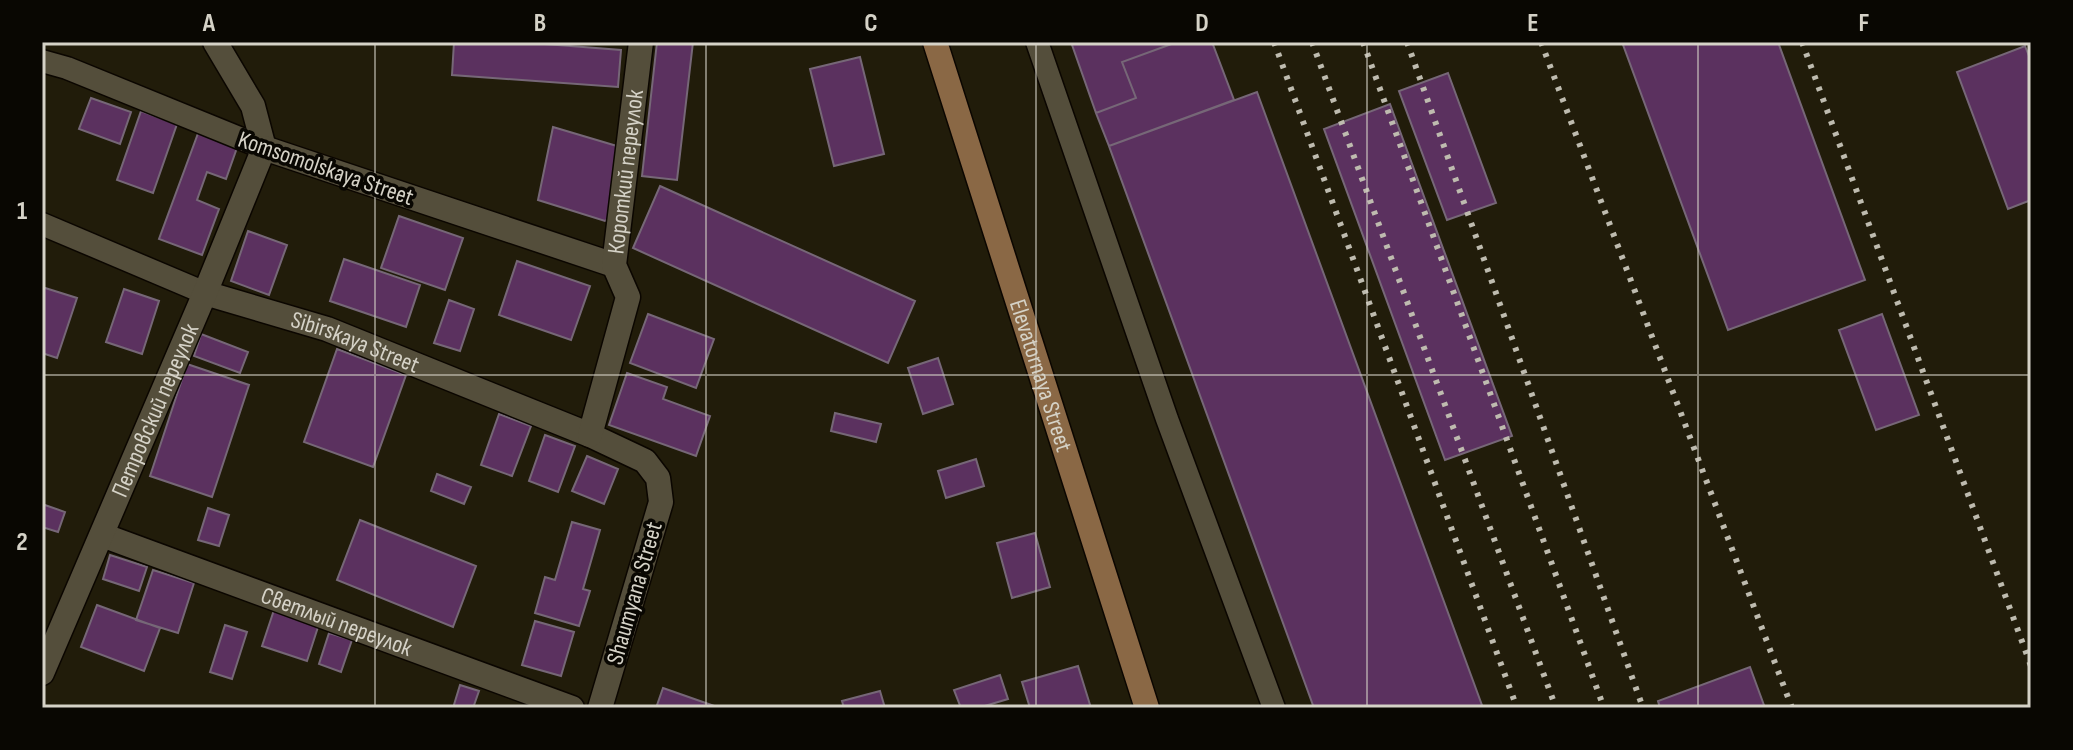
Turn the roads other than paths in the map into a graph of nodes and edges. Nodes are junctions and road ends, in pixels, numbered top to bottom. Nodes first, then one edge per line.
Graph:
1 (215, 42) edge
2 (641, 42) edge
3 (935, 42) edge
4 (1037, 42) edge
5 (42, 61) edge
6 (264, 148) junction
7 (42, 224) edge
8 (614, 265) junction
9 (205, 293) junction
10 (590, 435) junction
11 (658, 478) joint
12 (102, 535) junction
13 (42, 673) edge
14 (572, 708) edge
15 (600, 708) edge
16 (1147, 708) edge
17 (1274, 708) edge

1 - 6 street
2 - 8 street, Короткий переулок
3 - 16 main road, Elevatornaya Street
4 - 17 lane
5 - 6 lane, Komsomolskaya Street
6 - 8 street, Komsomolskaya Street
6 - 9 street, Петровский переулок
7 - 9 lane, Sibirskaya Street
8 - 10 street, Короткий переулок
9 - 10 street, Sibirskaya Street
9 - 12 street, Петровский переулок
10 - 11 street, Sibirskaya Street
11 - 15 street, Shaumyana Street
12 - 13 street, Петровский переулок
12 - 14 street, Светлый переулок

